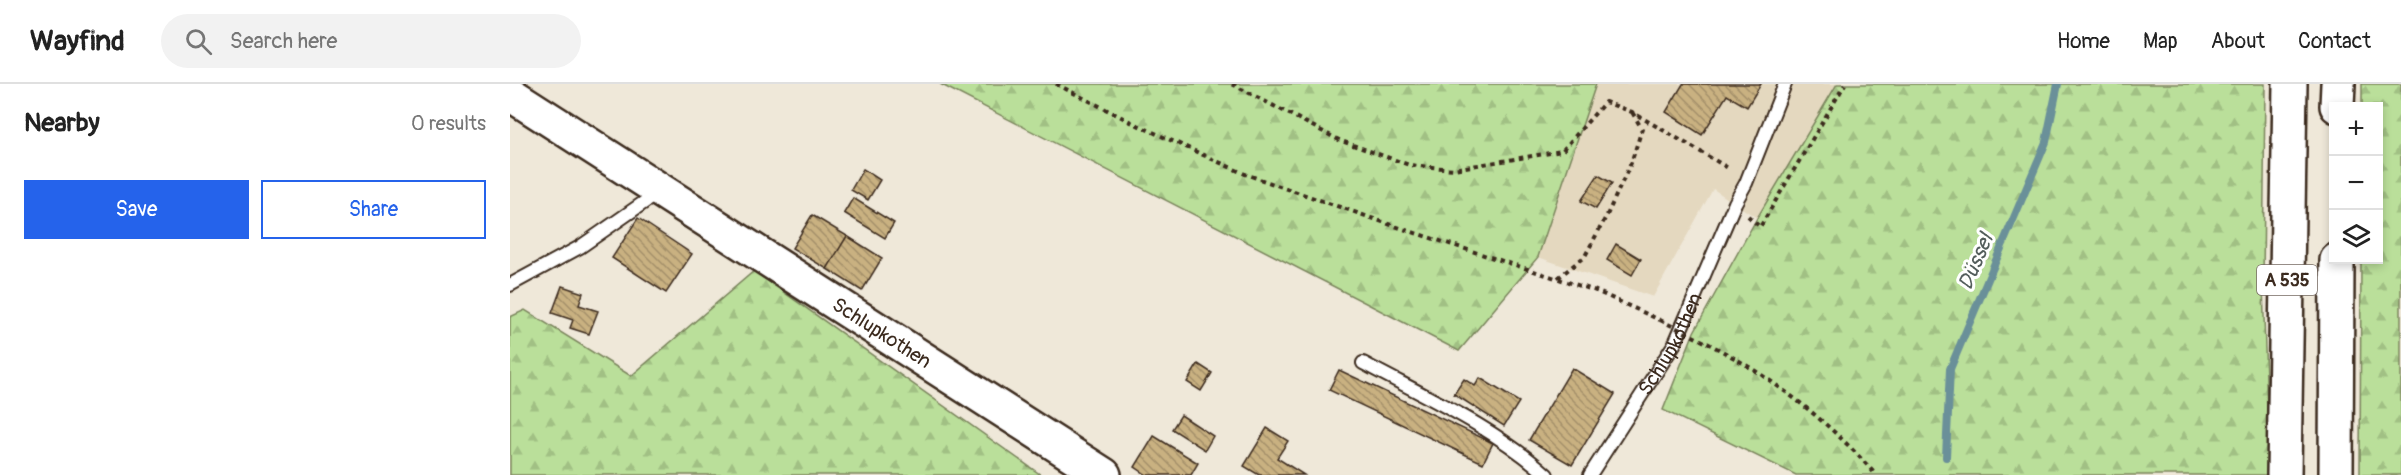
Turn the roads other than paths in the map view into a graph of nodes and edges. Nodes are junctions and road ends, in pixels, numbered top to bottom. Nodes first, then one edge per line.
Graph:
1 (1785, 84) edge
2 (2290, 84) edge
3 (2337, 84) edge
4 (510, 94) edge
5 (2337, 102) edge
6 (661, 191) junction
7 (2337, 264) edge
8 (510, 285) edge
9 (1364, 363) dead end
10 (1104, 475) edge
11 (1547, 475) edge
12 (1590, 475) edge
13 (2284, 475) edge
14 (2336, 475) edge

1 - 12 lane, Schlupkothen
2 - 13 main road, A 535
3 - 5 main road
4 - 6 main road, Schlupkothen
6 - 8 lane
6 - 10 main road, Schlupkothen
7 - 14 main road, A 535
9 - 11 lane

